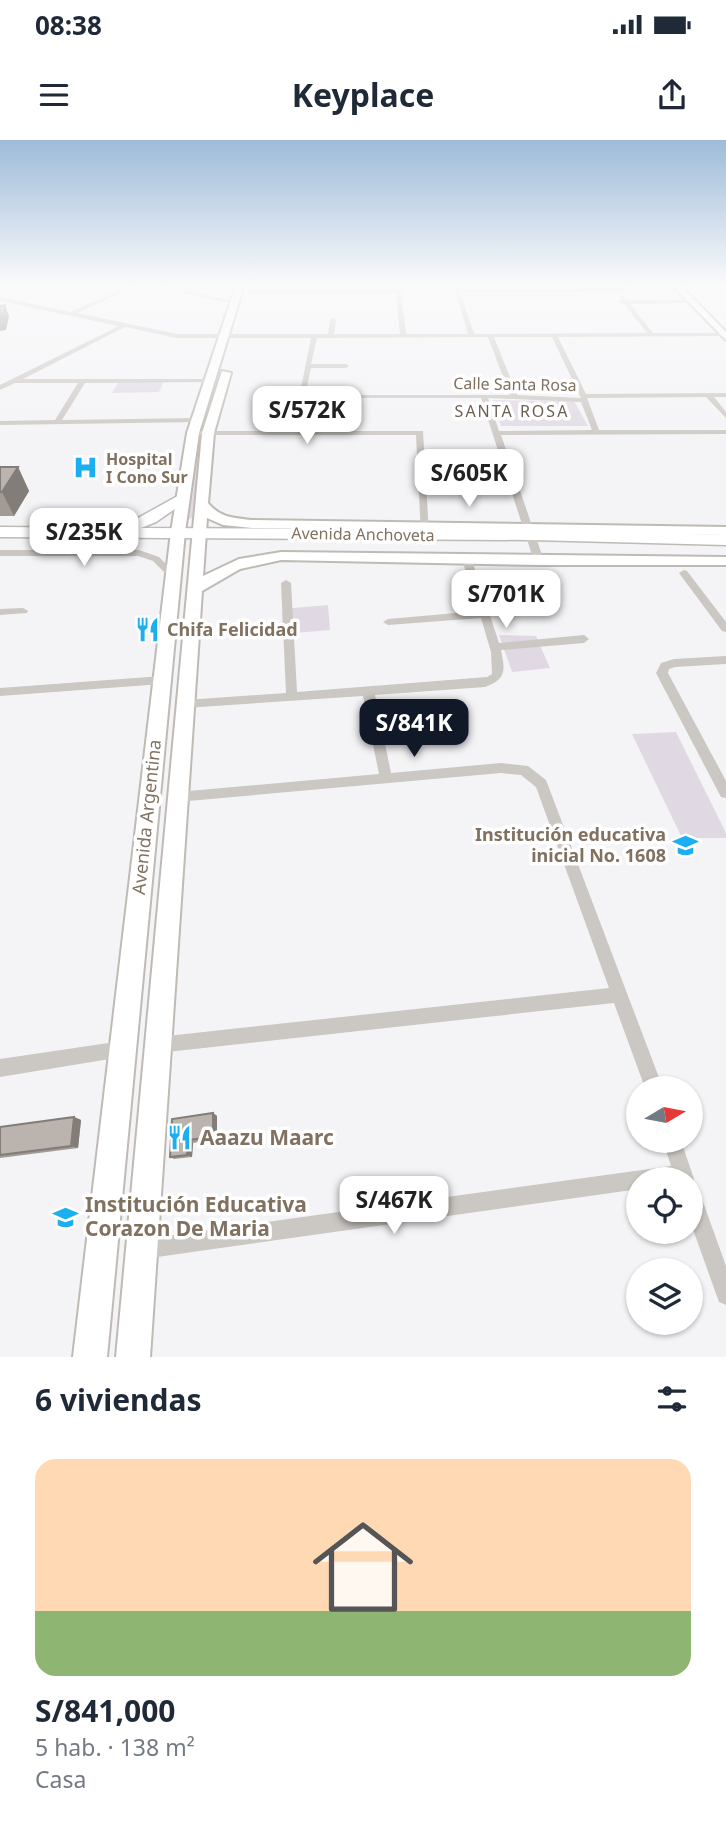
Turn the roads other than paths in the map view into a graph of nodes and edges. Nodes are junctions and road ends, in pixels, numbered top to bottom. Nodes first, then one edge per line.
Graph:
1 (93, 342) edge
2 (222, 342) edge
3 (236, 342) edge
4 (313, 342) edge
5 (493, 342) edge
6 (557, 342) edge
7 (233, 351) dead end
8 (229, 364) dead end
9 (307, 366) junction
10 (346, 366) dead end
11 (83, 380) junction
12 (211, 380) junction
13 (12, 381) junction
14 (0, 387) edge
15 (708, 395) junction
16 (726, 395) edge
17 (484, 396) junction
18 (514, 397) junction
19 (584, 398) junction
20 (726, 416) edge
21 (197, 420) junction
22 (57, 422) junction
23 (0, 423) edge
24 (596, 431) junction
25 (726, 432) edge
26 (193, 433) junction
27 (208, 433) junction
28 (420, 433) joint
29 (498, 433) junction
30 (183, 497) junction
31 (202, 504) junction
32 (424, 530) junction
33 (726, 531) edge
34 (0, 532) edge
35 (109, 532) junction
36 (177, 538) junction
37 (198, 538) junction
38 (726, 540) edge
39 (534, 543) junction
40 (0, 544) edge
41 (726, 552) edge
42 (0, 553) edge
43 (467, 560) junction
44 (726, 561) edge
45 (684, 573) dead end
46 (173, 576) junction
47 (285, 583) dead end
48 (195, 590) junction
49 (23, 611) dead end
50 (0, 612) edge
51 (484, 614) junction
52 (388, 622) dead end
53 (726, 629) edge
54 (584, 639) dead end
55 (495, 647) junction
56 (726, 660) edge
57 (162, 680) junction
58 (368, 691) junction
59 (0, 692) edge
60 (292, 698) junction
61 (185, 704) junction
62 (386, 779) junction
63 (726, 793) edge
64 (177, 797) junction
65 (170, 900) junction
66 (138, 904) junction
67 (618, 995) junction
68 (159, 1045) junction
69 (122, 1049) junction
70 (0, 1068) edge
71 (649, 1076) edge
72 (626, 1182) edge
73 (703, 1229) edge
74 (143, 1249) junction
75 (726, 1295) edge
76 (90, 1357) edge
77 (133, 1357) edge

1 - 13 street
2 - 12 main road, Avenida Argentina
3 - 7 main road
4 - 9 street
5 - 18 street
6 - 19 street
8 - 27 main road, Avenida Argentina
9 - 10 street
9 - 17 street, Calle Santa Rosa
11 - 12 street
11 - 13 street
11 - 22 street
12 - 21 main road, Avenida Argentina
13 - 14 street
15 - 16 street, Calle Santa Rosa
15 - 19 street, Calle Santa Rosa
15 - 20 street
17 - 18 street, Calle Santa Rosa
17 - 29 street
18 - 19 street, Calle Santa Rosa
19 - 24 street
21 - 22 street
21 - 26 main road, Avenida Argentina
22 - 23 street
24 - 25 street
24 - 29 street
26 - 27 street
26 - 30 main road, Avenida Argentina
27 - 28 street
27 - 31 main road, Avenida Argentina
28 - 32 street
29 - 39 street
30 - 35 main road
30 - 36 main road, Avenida Argentina
31 - 32 main road
31 - 37 main road, Avenida Argentina
32 - 37 main road, Avenida Anchoveta
32 - 39 main road, Avenida Anchoveta
33 - 39 main road
34 - 35 main road, Avenida Anchoveta
35 - 36 main road, Avenida Anchoveta
36 - 37 main road, Avenida Anchoveta
36 - 40 main road, Avenida Anchoveta
36 - 46 main road, Avenida Argentina
37 - 39 main road, Avenida Anchoveta
37 - 48 main road, Avenida Argentina
38 - 39 main road, Avenida Anchoveta
39 - 41 main road, Avenida Anchoveta
39 - 43 main road
39 - 44 main road
42 - 46 street
43 - 48 main road
43 - 51 street
45 - 53 street
46 - 57 main road, Avenida Argentina
47 - 60 street
48 - 61 main road, Avenida Argentina
49 - 50 street
51 - 52 street
51 - 55 street
54 - 55 street
55 - 58 street
56 - 63 street
57 - 59 street
57 - 66 main road, Avenida Argentina
58 - 60 street
58 - 62 street
60 - 61 street
61 - 64 main road, Avenida Argentina
62 - 64 street
62 - 67 street
64 - 65 main road, Avenida Argentina
65 - 66 main road
65 - 68 main road, Avenida Argentina
66 - 69 main road, Avenida Argentina
67 - 68 street
67 - 71 street
68 - 74 main road, Avenida Argentina
69 - 70 street
69 - 76 main road, Avenida Argentina
72 - 74 street
73 - 75 street
74 - 77 main road, Avenida Argentina

